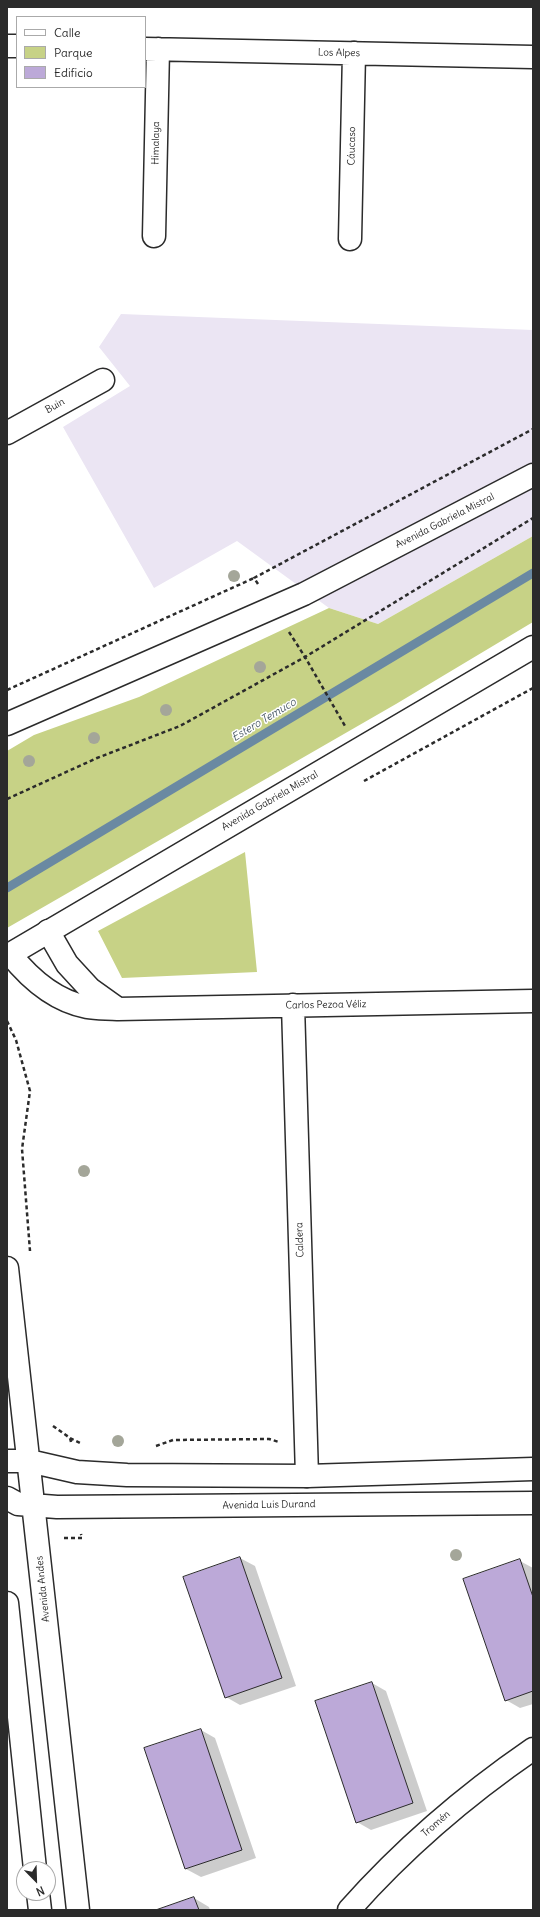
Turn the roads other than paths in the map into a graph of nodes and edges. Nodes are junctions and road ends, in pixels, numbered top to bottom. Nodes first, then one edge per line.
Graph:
1 (151, 49) edge
2 (354, 53) junction
3 (533, 58) edge
4 (154, 236) dead end
5 (350, 239) dead end
6 (103, 380) dead end
7 (7, 433) edge
8 (533, 475) edge
9 (533, 647) edge
10 (7, 724) edge
11 (48, 931) junction
12 (8, 955) edge
13 (533, 1001) edge
14 (293, 1005) junction
15 (118, 1009) junction
16 (7, 1268) edge
17 (7, 1461) edge
18 (29, 1461) junction
19 (533, 1469) edge
20 (307, 1476) junction
21 (7, 1498) edge
22 (533, 1502) edge
23 (34, 1506) junction
24 (7, 1603) edge
25 (11, 1677) edge
26 (533, 1749) edge
27 (34, 1861) edge
28 (78, 1910) edge
29 (349, 1910) edge

1 - 2 street, Los Alpes
1 - 4 street, Himalaya
2 - 3 street, Los Alpes
2 - 5 street, Cáucaso
6 - 7 street, Buin
8 - 10 street, Avenida Gabriela Mistral
9 - 11 street, Avenida Gabriela Mistral
11 - 12 street, Avenida Gabriela Mistral
11 - 15 street
12 - 15 street, Carlos Pezoa Véliz
13 - 14 street, Carlos Pezoa Véliz
14 - 15 street, Carlos Pezoa Véliz
14 - 20 street, Caldera
16 - 18 street, Avenida Andes
17 - 18 street
18 - 20 street
18 - 23 street, Avenida Andes
19 - 20 street
21 - 23 street, Avenida Luis Durand
22 - 23 street, Avenida Luis Durand
23 - 28 street, Avenida Andes
24 - 25 street
25 - 27 street
26 - 29 street, Tromén

